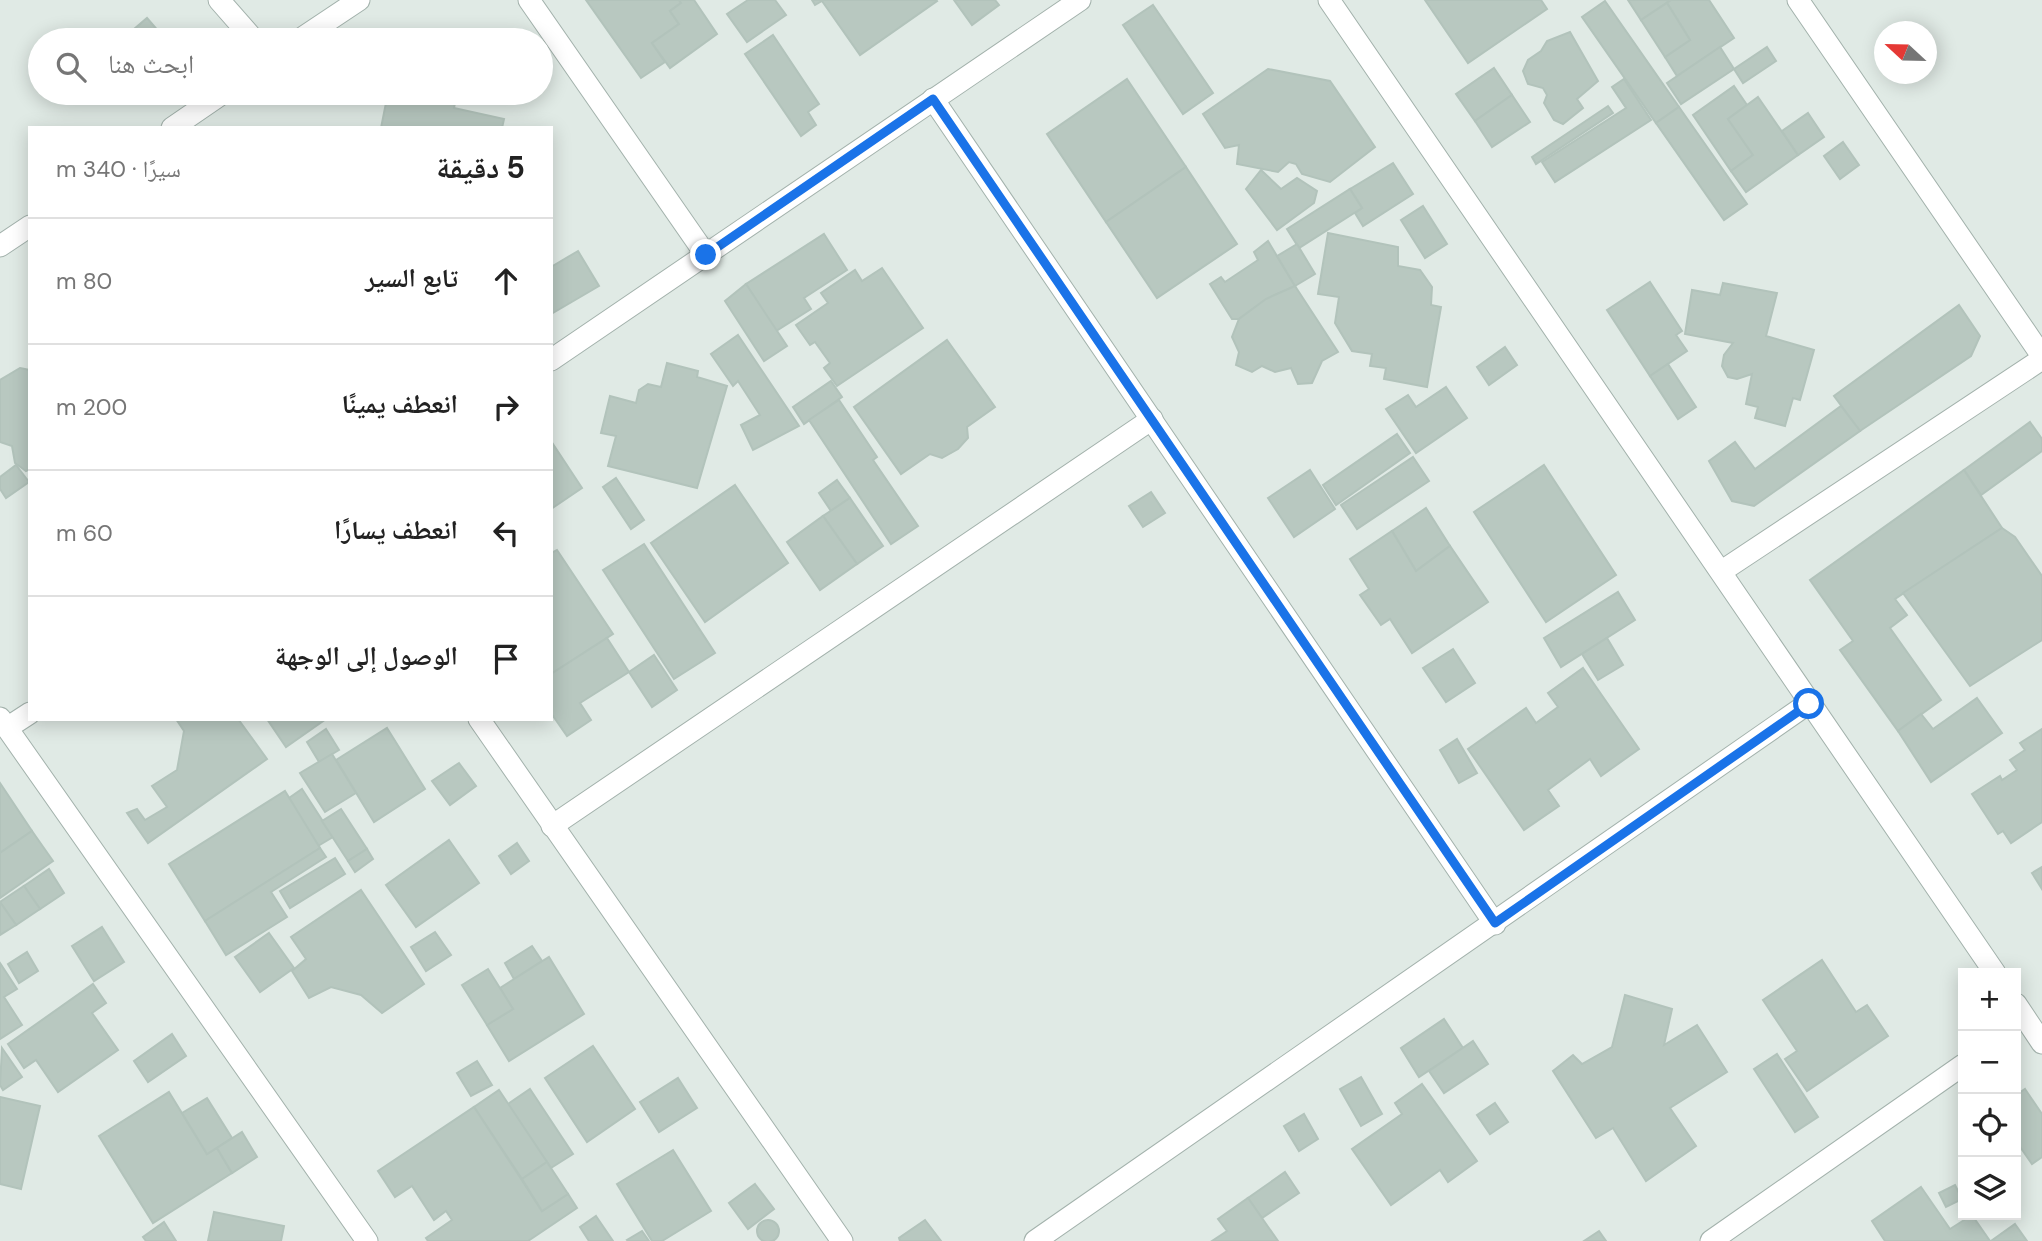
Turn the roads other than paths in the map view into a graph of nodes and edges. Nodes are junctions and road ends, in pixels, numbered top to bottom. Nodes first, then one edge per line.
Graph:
1 (219, 0) edge
2 (359, 0) edge
3 (529, 0) edge
4 (1080, 0) edge
5 (1329, 0) edge
6 (1798, 0) edge
7 (244, 28) edge
8 (317, 28) edge
9 (548, 28) edge
10 (553, 35) edge
11 (933, 99) junction
12 (206, 105) edge
13 (175, 126) edge
14 (28, 227) edge
15 (0, 246) edge
16 (706, 255) junction
17 (2042, 358) edge
18 (553, 359) edge
19 (1152, 419) junction
20 (1722, 571) junction
21 (1809, 704) junction
22 (28, 714) edge
23 (480, 721) edge
24 (3, 723) edge
25 (552, 826) junction
26 (1495, 923) junction
27 (1991, 968) edge
28 (2021, 1019) edge
29 (2042, 1043) edge
30 (1958, 1068) edge
31 (367, 1241) edge
32 (842, 1241) edge
33 (1035, 1241) edge
34 (1711, 1241) edge

1 - 7 street
2 - 8 street
3 - 9 street
4 - 11 street
5 - 20 street
6 - 17 street
10 - 16 street
11 - 16 street
11 - 19 street
12 - 13 street
14 - 15 street
16 - 18 street
17 - 20 street
19 - 25 street
19 - 26 street
20 - 21 street
21 - 26 street
21 - 27 street
22 - 24 street
23 - 25 street
24 - 31 street
25 - 32 street
26 - 33 street
28 - 29 street
30 - 34 street

